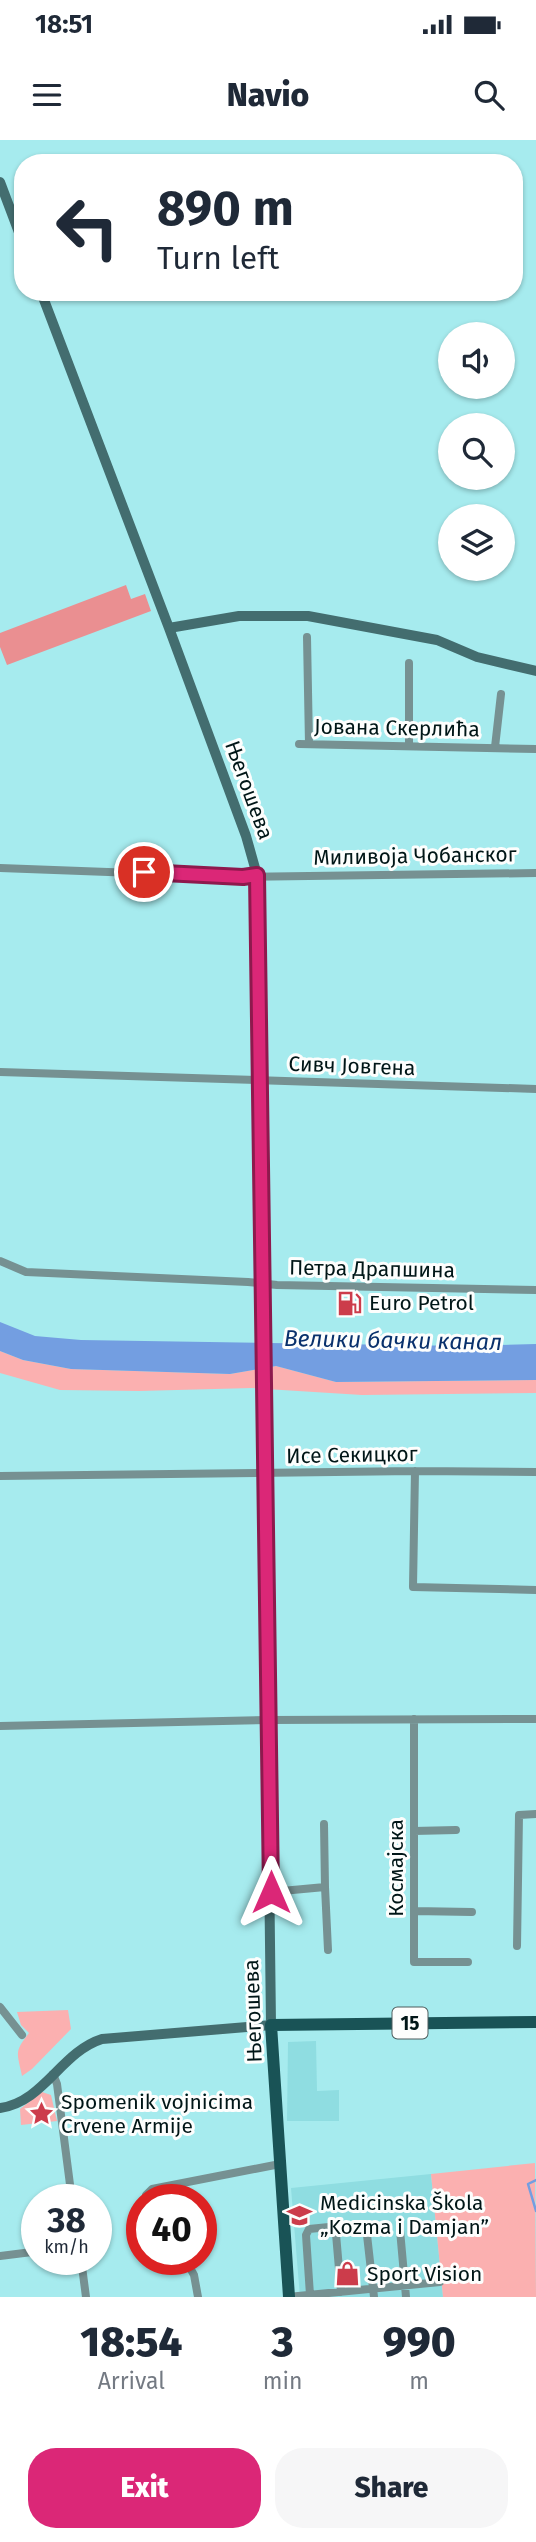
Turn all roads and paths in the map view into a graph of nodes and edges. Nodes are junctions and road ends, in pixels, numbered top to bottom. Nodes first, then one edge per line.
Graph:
1 (0, 182) edge
2 (14, 219) edge
3 (44, 301) edge
4 (169, 628) junction
5 (307, 637) dead end
6 (409, 663) dead end
7 (536, 671) edge
8 (500, 694) dead end
9 (299, 744) dead end
10 (309, 744) junction
11 (409, 746) junction
12 (495, 747) junction
13 (536, 749) edge
14 (0, 868) edge
15 (536, 873) edge
16 (257, 875) junction
17 (0, 1072) edge
18 (259, 1080) junction
19 (536, 1088) edge
20 (0, 1261) edge
21 (262, 1284) junction
22 (536, 1290) edge
23 (415, 1471) junction
24 (536, 1472) edge
25 (264, 1475) junction
26 (0, 1476) edge
27 (536, 1590) edge
28 (414, 1719) junction
29 (536, 1719) edge
30 (270, 1720) junction
31 (0, 1726) edge
32 (536, 1814) edge
33 (324, 1824) dead end
34 (456, 1830) dead end
35 (414, 1831) junction
36 (325, 1887) junction
37 (271, 1892) junction
38 (414, 1912) junction
39 (472, 1912) dead end
40 (517, 1946) dead end
41 (328, 1950) dead end
42 (468, 1962) dead end
43 (0, 2007) edge
44 (536, 2023) edge
45 (271, 2025) junction
46 (22, 2035) dead end
47 (53, 2074) junction
48 (0, 2108) edge
49 (280, 2164) junction
50 (70, 2184) edge
51 (178, 2184) edge
52 (400, 2230) dead end
53 (367, 2235) dead end
54 (306, 2248) junction
55 (285, 2250) junction
56 (21, 2253) edge
57 (0, 2256) edge
58 (83, 2275) edge
59 (194, 2275) edge
60 (440, 2282) dead end
61 (405, 2287) junction
62 (341, 2292) junction
63 (373, 2293) edge
64 (310, 2295) junction
65 (86, 2297) edge
66 (198, 2297) edge
67 (289, 2297) edge
68 (406, 2297) edge

1 - 2 street
3 - 4 street, Његошева
4 - 7 street
4 - 16 street, Његошева
5 - 10 street
6 - 11 street
8 - 12 street, Јована Скерлића
9 - 10 street, Јована Скерлића
10 - 11 street, Јована Скерлића
11 - 12 street, Јована Скерлића
12 - 13 street, Јована Скерлића
14 - 16 street, Миливоја Чобанског
15 - 16 street, Миливоја Чобанског
16 - 18 street, Његошева
17 - 18 street, Сивч Јовгена
18 - 19 street, Сивч Јовгена
18 - 21 street, Његошева
20 - 21 street, Петра Драпшина
21 - 22 street, Петра Драпшина
21 - 25 street, Његошева
23 - 24 street, Исе Секицког
23 - 25 street, Исе Секицког
23 - 27 street
25 - 26 street, Исе Секицког
25 - 30 street, Његошева
28 - 29 street
28 - 30 street
28 - 35 street, Космајска
30 - 31 street
30 - 37 street, Његошева
32 - 40 street
33 - 36 street
34 - 35 street
35 - 38 street, Космајска
36 - 37 street
36 - 41 street
37 - 45 street, Његошева
38 - 39 street
38 - 42 street, Космајска
43 - 46 street
44 - 45 main road, 15
45 - 47 street
45 - 49 main road, Његошева
47 - 48 street
47 - 50 street
49 - 51 street
49 - 55 main road, Његошева
52 - 61 street
53 - 63 street
54 - 55 street
54 - 62 street
54 - 64 street
55 - 67 main road, Његошева
56 - 57 street
58 - 65 street
59 - 66 street
60 - 61 street
61 - 63 street
61 - 68 street
62 - 63 street
62 - 64 street
64 - 67 street

